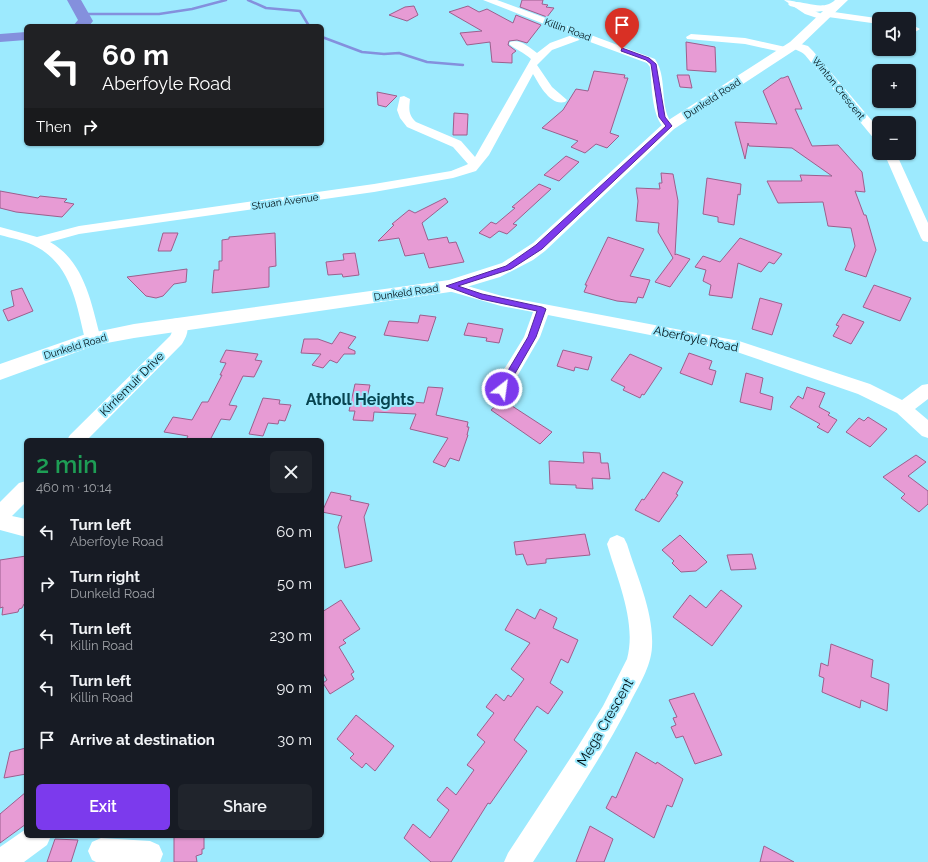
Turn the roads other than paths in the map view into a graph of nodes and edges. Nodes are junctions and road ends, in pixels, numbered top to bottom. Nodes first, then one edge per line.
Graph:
1 (494, 1) edge
2 (791, 2) edge
3 (831, 10) edge
4 (872, 19) edge
5 (584, 35) junction
6 (691, 37) dead end
7 (514, 44) dead end
8 (790, 48) junction
9 (535, 62) junction
10 (404, 99) dead end
11 (561, 100) dead end
12 (669, 126) junction
13 (872, 128) edge
14 (893, 160) edge
15 (476, 164) junction
16 (0, 231) edge
17 (928, 238) edge
18 (37, 241) junction
19 (450, 286) junction
20 (542, 309) junction
21 (179, 323) junction
22 (93, 339) junction
23 (0, 372) edge
24 (502, 389) dead end
25 (928, 390) edge
26 (903, 408) junction
27 (928, 431) edge
28 (78, 438) edge
29 (24, 491) edge
30 (0, 515) edge
31 (0, 521) edge
32 (24, 527) edge
33 (617, 544) dead end
34 (35, 838) edge
35 (100, 850) edge
36 (150, 854) dead end
37 (1, 862) edge
38 (517, 862) edge

1 - 5 street, Killin Road
2 - 3 main road
3 - 4 street
3 - 8 main road, Dunkeld Road
5 - 9 street
5 - 12 street, Killin Road
6 - 8 street, Winton Crescent
7 - 9 street
8 - 12 main road, Dunkeld Road
8 - 13 street, Winton Crescent
9 - 11 street
9 - 15 street
10 - 15 street
12 - 19 main road, Dunkeld Road
14 - 17 street
15 - 18 street, Struan Avenue
16 - 18 street
18 - 22 street
19 - 20 street, Aberfoyle Road
19 - 21 main road, Dunkeld Road
20 - 24 street
20 - 26 street, Aberfoyle Road
21 - 22 main road, Dunkeld Road
21 - 28 street, Kirriemuir Drive
22 - 23 main road, Dunkeld Road
25 - 26 street
26 - 27 street, Aberfoyle Road
29 - 30 street
31 - 32 street
33 - 38 street, Mega Crescent
34 - 37 street
35 - 36 street

